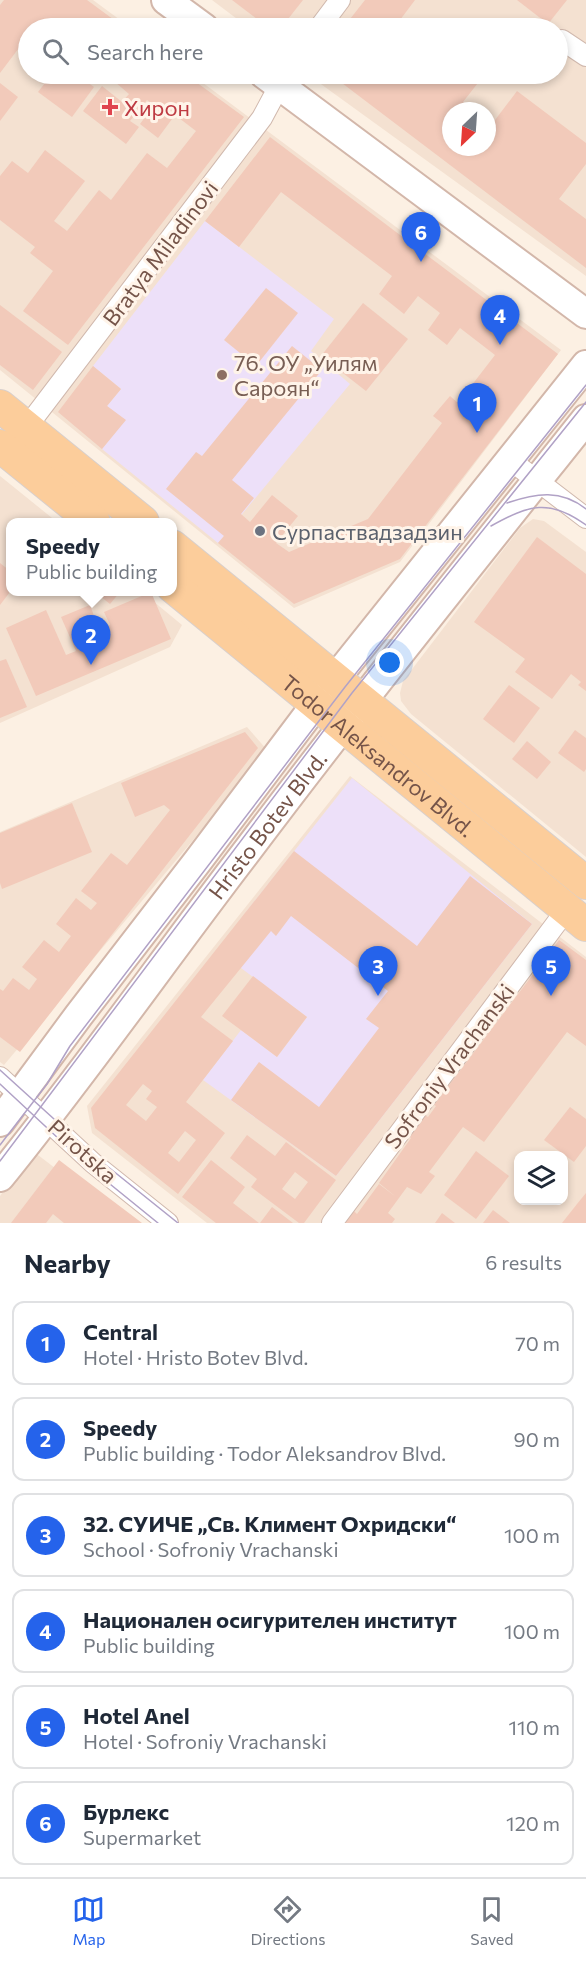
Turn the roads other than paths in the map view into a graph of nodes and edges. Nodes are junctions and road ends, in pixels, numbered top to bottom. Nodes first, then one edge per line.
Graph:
1 (166, 0) edge
2 (340, 0) edge
3 (190, 18) edge
4 (326, 18) edge
5 (568, 44) edge
6 (586, 56) edge
7 (274, 84) edge
8 (286, 84) edge
9 (586, 314) edge
10 (586, 365) edge
11 (0, 406) edge
12 (586, 419) edge
13 (26, 428) junction
14 (2, 450) edge
15 (510, 460) junction
16 (537, 480) junction
17 (89, 518) edge
18 (138, 518) edge
19 (586, 518) edge
20 (177, 550) edge
21 (177, 590) edge
22 (335, 679) junction
23 (363, 701) junction
24 (316, 703) junction
25 (343, 725) junction
26 (586, 883) edge
27 (576, 917) edge
28 (10, 1086) edge
29 (47, 1119) junction
30 (0, 1122) edge
31 (0, 1177) edge
32 (168, 1223) edge
33 (332, 1223) edge

1 - 3 main road
2 - 4 street
5 - 6 street
7 - 13 street, Bratya Miladinovi
8 - 9 main road
10 - 15 main road, Hristo Botev Blvd.
11 - 13 main road
12 - 16 main road, Hristo Botev Blvd.
13 - 18 main road
14 - 17 main road
15 - 16 street
15 - 22 main road, Hristo Botev Blvd.
16 - 19 street
16 - 23 main road, Hristo Botev Blvd.
20 - 22 main road, Todor Aleksandrov Blvd.
21 - 24 main road, Todor Aleksandrov Blvd.
22 - 23 main road, Todor Aleksandrov Blvd.
22 - 24 main road, Hristo Botev Blvd.
23 - 25 main road, Hristo Botev Blvd.
23 - 26 main road, Todor Aleksandrov Blvd.
24 - 25 main road, Todor Aleksandrov Blvd.
24 - 28 main road, Hristo Botev Blvd.
25 - 27 main road, Todor Aleksandrov Blvd.
25 - 29 main road, Hristo Botev Blvd.
27 - 33 street, Sofroniy Vrachanski
28 - 29 street, Pirotska
28 - 30 main road, Hristo Botev Blvd.
29 - 31 main road, Hristo Botev Blvd.
29 - 32 street, Pirotska

